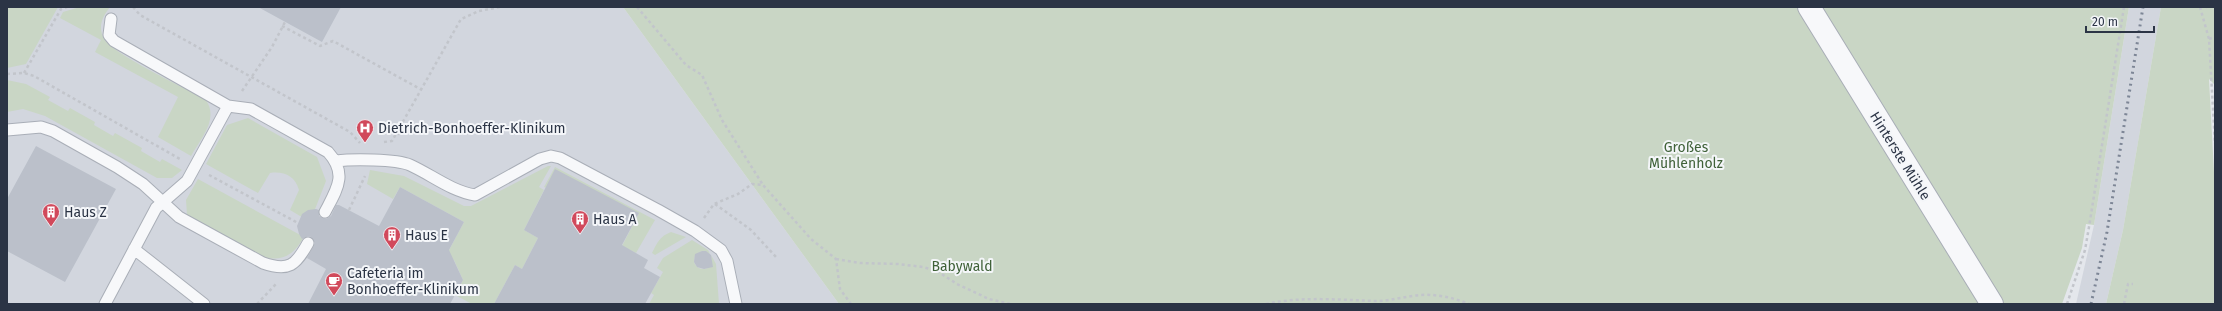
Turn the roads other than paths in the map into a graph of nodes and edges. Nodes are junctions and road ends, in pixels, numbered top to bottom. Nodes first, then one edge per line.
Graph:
1 (1809, 7) edge
2 (111, 19) dead end
3 (228, 106) junction
4 (9, 132) edge
5 (336, 161) junction
6 (163, 202) junction
7 (325, 212) dead end
8 (308, 243) dead end
9 (134, 249) junction
10 (105, 304) edge
11 (204, 304) edge
12 (736, 304) edge
13 (1992, 304) edge

1 - 13 street, Hinterste Mühle
2 - 3 lane
3 - 5 lane
3 - 6 lane
4 - 6 lane
5 - 7 lane
5 - 12 lane
6 - 8 lane
6 - 9 lane
9 - 10 lane
9 - 11 lane

